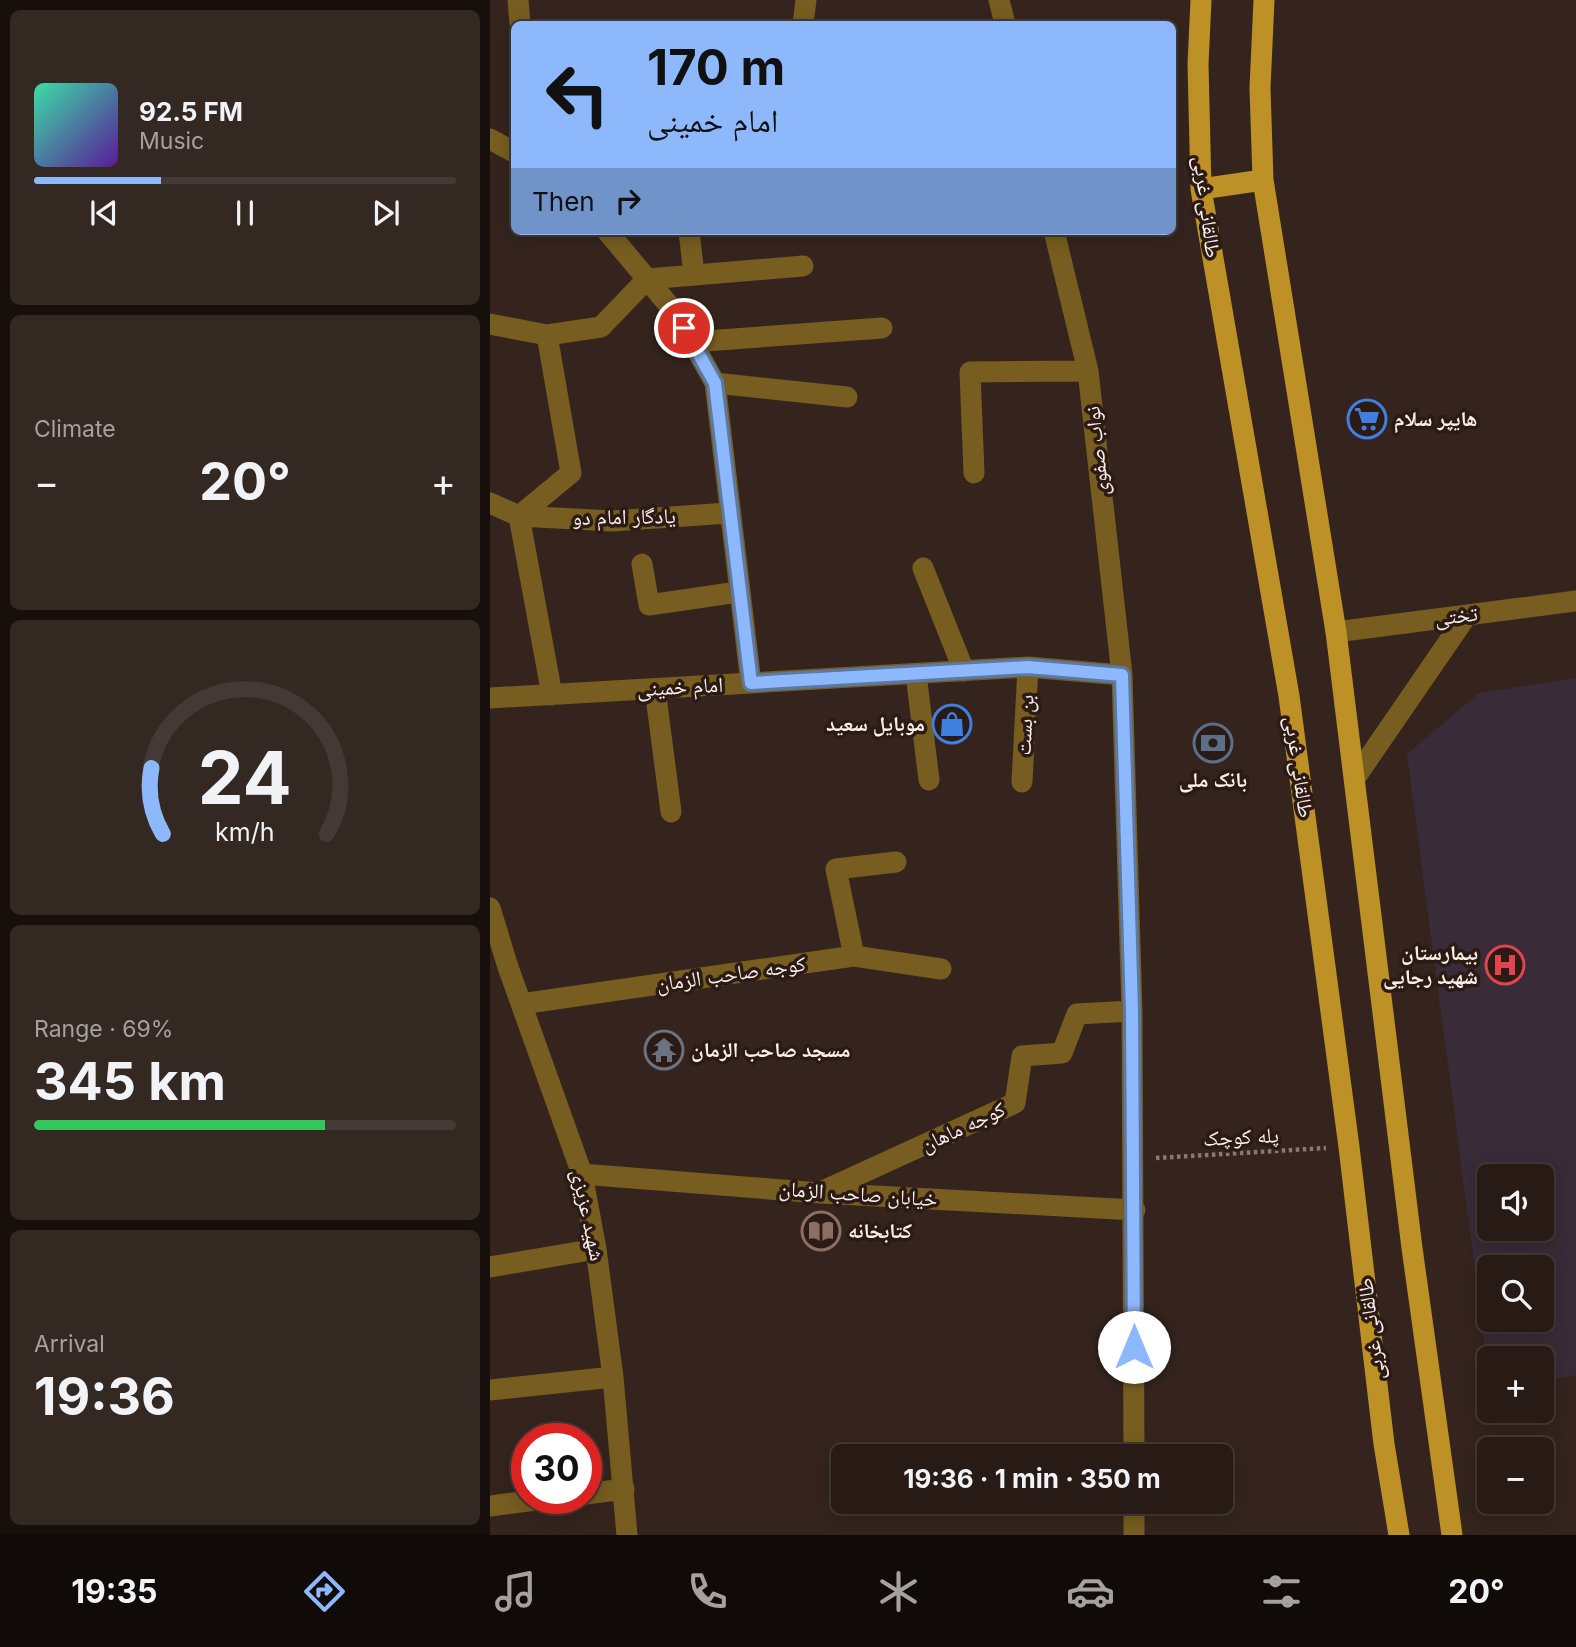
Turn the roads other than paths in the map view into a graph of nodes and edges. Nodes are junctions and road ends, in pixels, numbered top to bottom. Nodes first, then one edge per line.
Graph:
1 (518, 0) edge
2 (806, 0) edge
3 (999, 0) edge
4 (1202, 0) edge
5 (1264, 0) edge
6 (520, 21) edge
7 (803, 21) edge
8 (1004, 21) edge
9 (490, 139) edge
10 (511, 150) edge
11 (1263, 180) junction
12 (1201, 189) junction
13 (610, 235) edge
14 (689, 235) edge
15 (1055, 235) edge
16 (803, 266) dead end
17 (694, 275) junction
18 (647, 279) junction
19 (490, 324) edge
20 (882, 328) dead end
21 (547, 335) junction
22 (692, 342) junction
23 (1088, 371) junction
24 (715, 383) junction
25 (848, 397) dead end
26 (974, 473) dead end
27 (490, 503) edge
28 (729, 513) junction
29 (519, 516) junction
30 (642, 564) dead end
31 (923, 568) dead end
32 (738, 592) junction
33 (1576, 601) edge
34 (1466, 615) junction
35 (1336, 632) junction
36 (1028, 667) junction
37 (964, 671) junction
38 (916, 674) junction
39 (1122, 675) junction
40 (751, 683) junction
41 (655, 689) junction
42 (552, 695) junction
43 (490, 698) edge
44 (1355, 778) junction
45 (929, 780) dead end
46 (1022, 782) dead end
47 (671, 812) dead end
48 (896, 862) dead end
49 (490, 908) edge
50 (854, 956) junction
51 (499, 967) edge
52 (941, 969) dead end
53 (522, 1004) junction
54 (1132, 1011) junction
55 (582, 1174) junction
56 (820, 1193) junction
57 (1135, 1210) junction
58 (596, 1249) junction
59 (490, 1268) edge
60 (614, 1377) junction
61 (490, 1390) edge
62 (1134, 1444) edge
63 (624, 1489) junction
64 (602, 1491) edge
65 (511, 1503) edge
66 (490, 1506) edge
67 (1134, 1514) edge
68 (627, 1535) edge
69 (1133, 1535) edge
70 (1399, 1535) edge
71 (1452, 1535) edge

1 - 6 street
2 - 7 street
3 - 8 street
4 - 12 main road, طالقانی غربی
5 - 11 main road
9 - 10 street
11 - 12 main road
11 - 35 main road
12 - 70 main road, طالقانی غربی
13 - 18 street
14 - 17 street
15 - 23 street, نواب صفوی
16 - 17 street
17 - 18 street
18 - 21 street
18 - 22 street
19 - 21 street
20 - 22 street
21 - 29 street
22 - 24 street
23 - 26 street
23 - 39 street, نواب صفوی
24 - 25 street
24 - 28 street
27 - 29 street
28 - 29 street, یادگار امام دو
28 - 32 street
29 - 42 street
30 - 32 street
31 - 37 street
32 - 40 street
33 - 34 street, تختی
34 - 35 street, تختی
34 - 44 street
35 - 44 main road
36 - 37 street, امام خمینی
36 - 39 street, امام خمینی
36 - 46 street, بن بست
37 - 38 street, امام خمینی
38 - 40 street, امام خمینی
38 - 45 street
39 - 54 street, نواب صفوی
40 - 41 street, امام خمینی
41 - 42 street, امام خمینی
41 - 47 street
42 - 43 street, امام خمینی
44 - 71 main road
48 - 50 street
49 - 51 street, شهید عزیزی
50 - 52 street, کوجه صاحب الزمان
50 - 53 street, کوجه صاحب الزمان
51 - 53 street, شهید عزیزی
53 - 55 street, شهید عزیزی
54 - 56 street, کوجه ماهان
54 - 57 street, نواب صفوی
55 - 56 street, خیابان صاحب الزمان
55 - 58 street, شهید عزیزی
56 - 57 street, خیابان صاحب الزمان
57 - 62 street, نواب صفوی
58 - 59 street
58 - 60 street, شهید عزیزی
60 - 61 street
60 - 63 street, شهید عزیزی
63 - 64 street
63 - 68 street, شهید عزیزی
65 - 66 street
67 - 69 street

